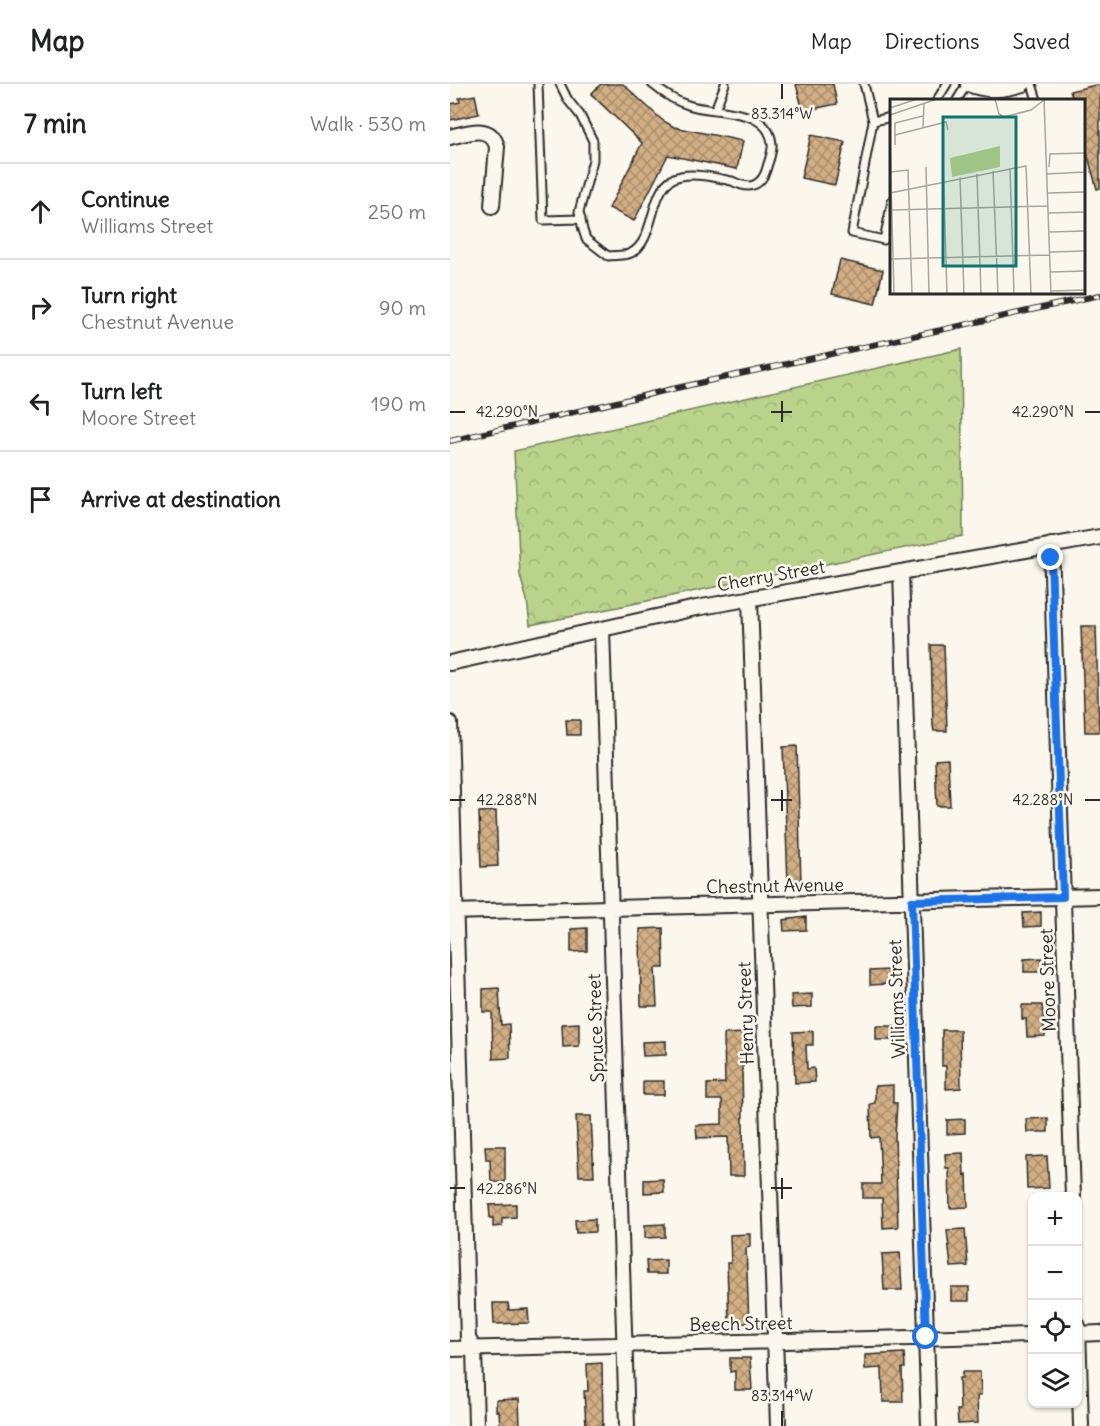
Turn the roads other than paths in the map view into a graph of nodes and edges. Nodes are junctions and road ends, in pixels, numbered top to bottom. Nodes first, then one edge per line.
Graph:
1 (538, 84) edge
2 (560, 84) edge
3 (652, 84) edge
4 (724, 84) edge
5 (864, 84) edge
6 (947, 84) edge
7 (968, 84) edge
8 (1023, 84) edge
9 (1032, 84) edge
10 (938, 99) edge
11 (958, 99) edge
12 (1036, 99) edge
13 (715, 110) junction
14 (890, 117) edge
15 (873, 121) junction
16 (450, 136) edge
17 (492, 206) dead end
18 (890, 207) edge
19 (581, 219) junction
20 (1100, 537) edge
21 (1051, 546) junction
22 (901, 572) junction
23 (750, 598) junction
24 (602, 629) junction
25 (450, 663) edge
26 (450, 723) edge
27 (1100, 896) edge
28 (1063, 897) junction
29 (912, 901) junction
30 (761, 904) junction
31 (610, 908) junction
32 (453, 912) edge
33 (1073, 1192) edge
34 (1100, 1333) edge
35 (1082, 1334) edge
36 (1028, 1335) edge
37 (926, 1337) junction
38 (776, 1341) junction
39 (625, 1345) junction
40 (474, 1348) junction
41 (450, 1349) edge
42 (1079, 1354) edge
43 (476, 1426) edge
44 (627, 1426) edge
45 (778, 1426) edge
46 (929, 1426) edge
47 (1081, 1426) edge

1 - 19 lane
2 - 19 lane
3 - 13 lane
4 - 13 lane
5 - 15 lane
6 - 10 lane
7 - 8 street
7 - 11 lane
9 - 12 lane
13 - 19 lane
14 - 15 lane
15 - 18 lane
16 - 17 street
20 - 21 street, Cherry Street
21 - 22 street, Cherry Street
21 - 28 street, Moore Street
22 - 23 street, Cherry Street
22 - 29 street, Williams Street
23 - 24 street, Cherry Street
23 - 30 street, Henry Street
24 - 25 street, Cherry Street
24 - 31 street, Spruce Street
26 - 32 street
27 - 28 street, Chestnut Avenue
28 - 29 street, Chestnut Avenue
28 - 33 street, Moore Street
29 - 30 street, Chestnut Avenue
29 - 37 street, Williams Street
30 - 31 street, Chestnut Avenue
30 - 38 street, Henry Street
31 - 32 street, Chestnut Avenue
31 - 39 street, Spruce Street
32 - 40 street
34 - 35 street
36 - 37 street, Beech Street
37 - 38 street, Beech Street
37 - 46 street, Williams Street
38 - 39 street, Beech Street
38 - 45 street, Henry Street
39 - 40 street, Beech Street
39 - 44 street, Spruce Street
40 - 41 street, Beech Street
40 - 43 street
42 - 47 street

